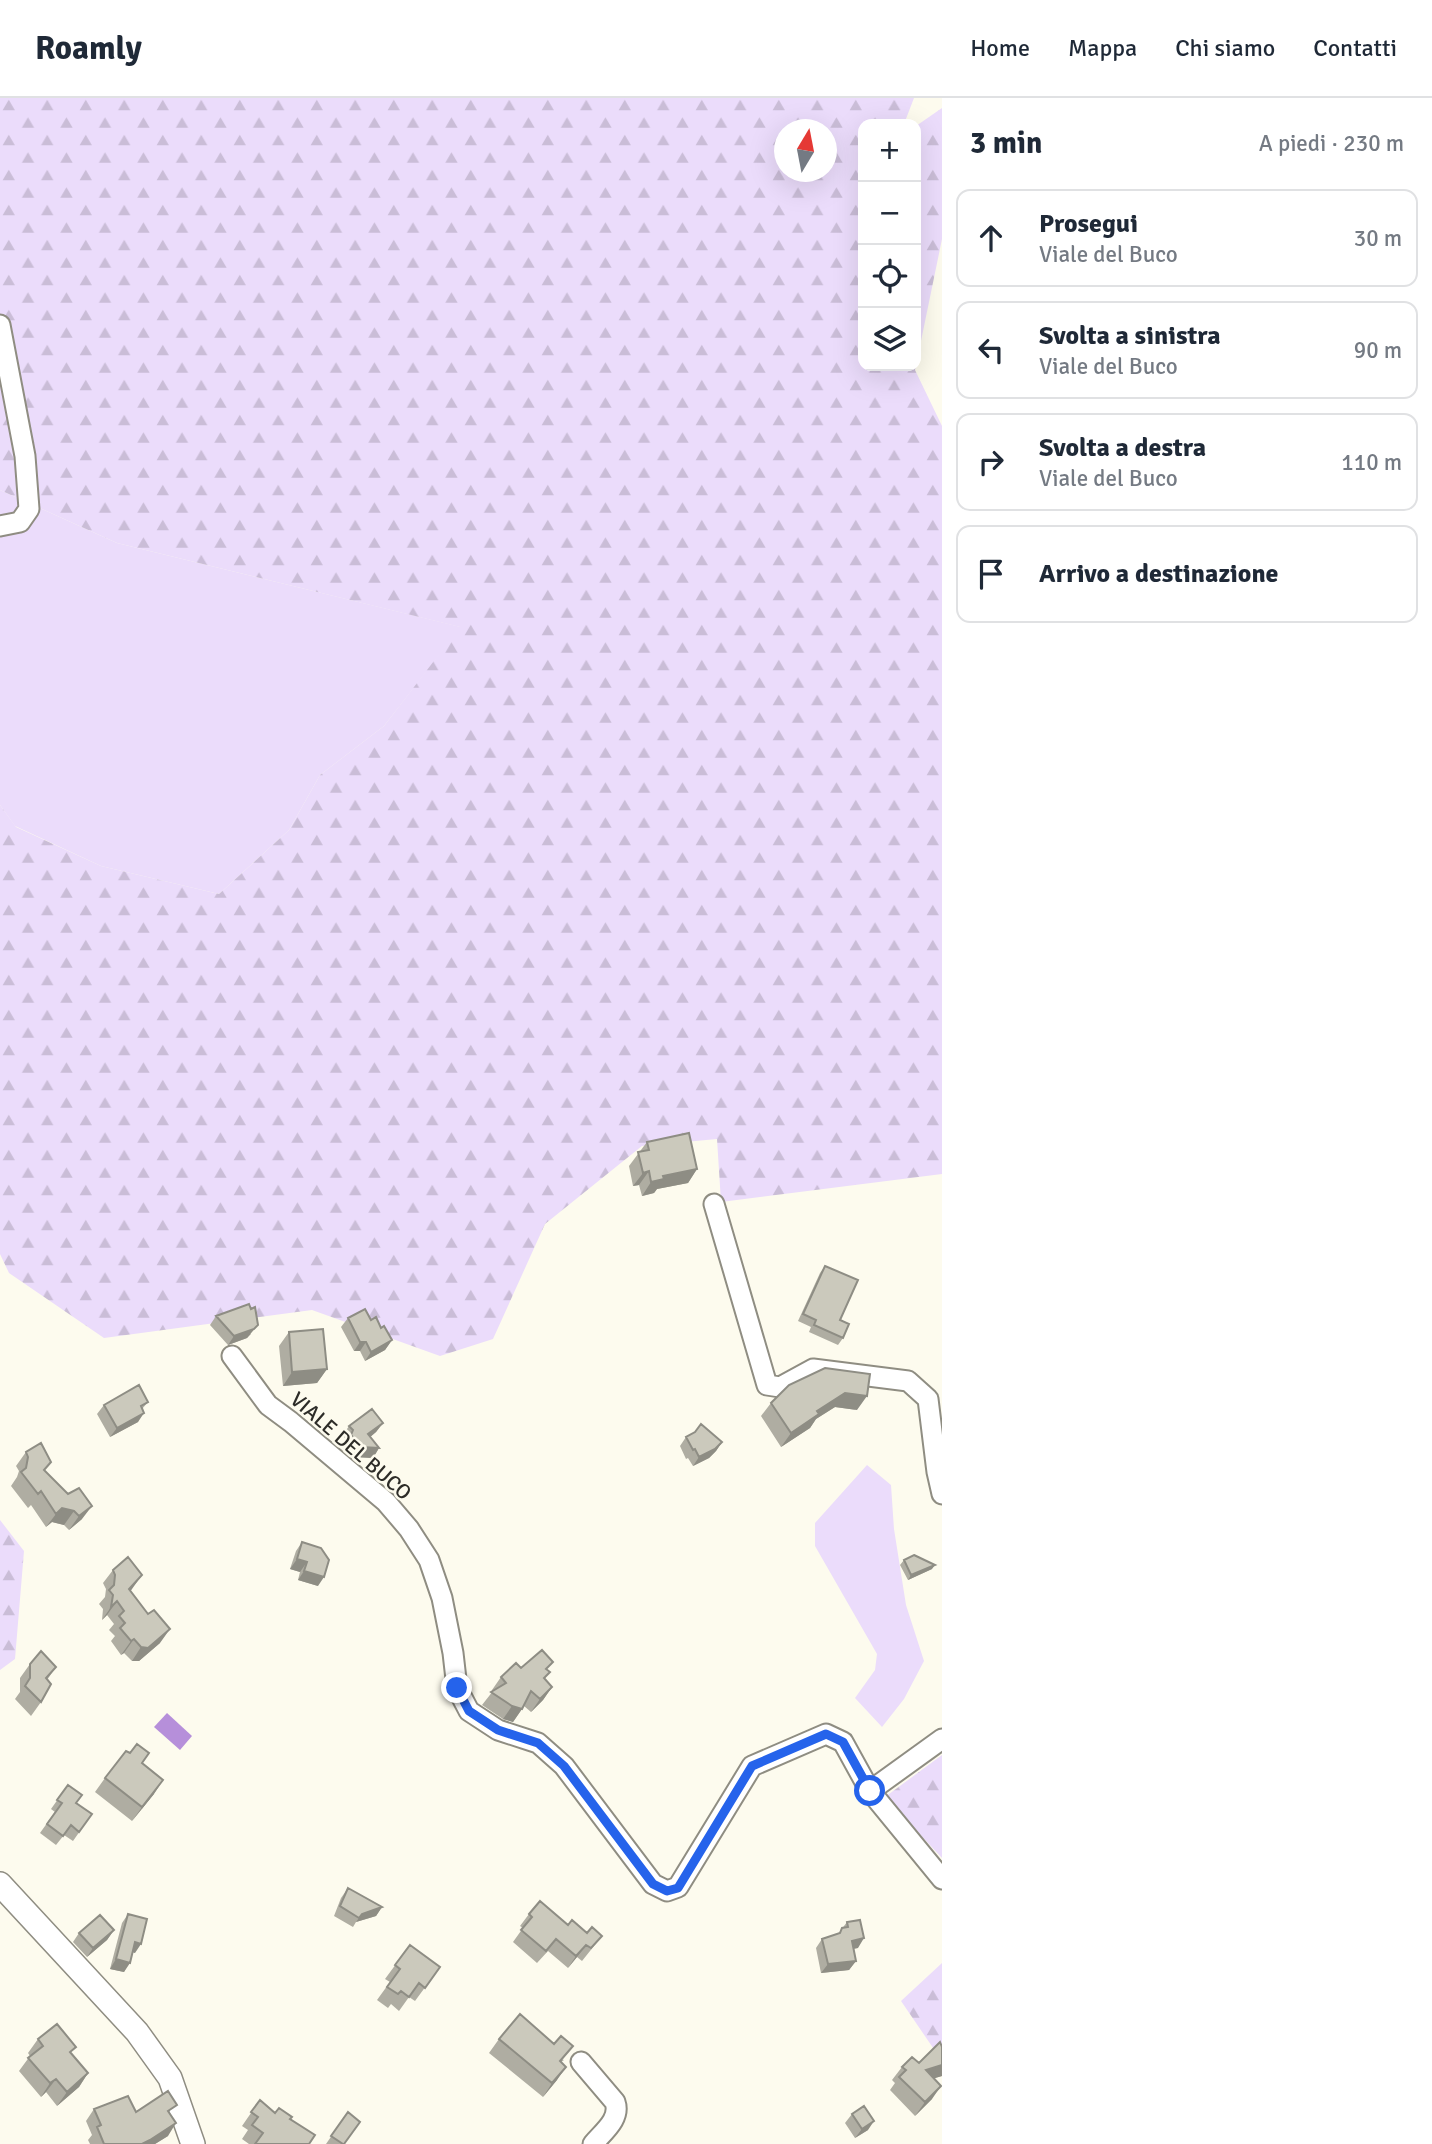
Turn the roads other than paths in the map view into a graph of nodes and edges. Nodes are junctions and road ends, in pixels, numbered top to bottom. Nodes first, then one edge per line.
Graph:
1 (0, 325) edge
2 (0, 526) edge
3 (714, 1204) dead end
4 (233, 1356) dead end
5 (942, 1494) edge
6 (942, 1740) edge
7 (870, 1791) junction
8 (942, 1879) edge
9 (0, 1884) edge
10 (581, 2063) dead end
11 (193, 2144) edge
12 (593, 2144) edge

1 - 2 street
3 - 5 street
4 - 7 street, VIALE DEL BUCO
6 - 7 street
7 - 8 street, VIALE DEL BUCO
9 - 11 street
10 - 12 street

